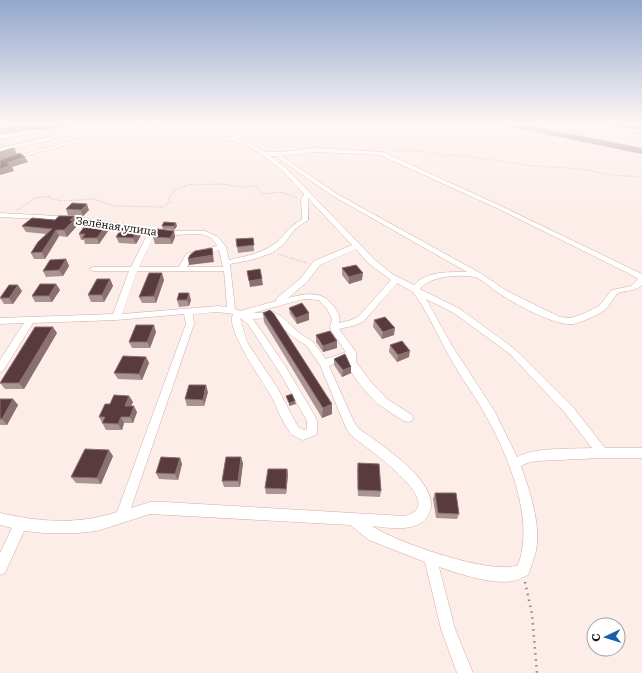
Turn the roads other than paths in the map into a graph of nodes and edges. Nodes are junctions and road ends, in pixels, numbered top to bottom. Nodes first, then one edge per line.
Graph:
1 (25, 155) edge
2 (270, 155) edge
3 (270, 155) edge
4 (289, 155) edge
5 (385, 155) edge
6 (280, 158) junction
7 (0, 163) edge
8 (307, 194) junction
9 (0, 215) edge
10 (153, 231) junction
11 (356, 246) junction
12 (222, 247) junction
13 (226, 266) junction
14 (93, 269) dead end
15 (182, 269) junction
16 (134, 270) junction
17 (477, 276) junction
18 (396, 280) junction
19 (415, 289) junction
20 (275, 304) junction
21 (188, 311) junction
22 (238, 314) junction
23 (116, 317) junction
24 (30, 320) junction
25 (0, 321) edge
26 (334, 327) junction
27 (351, 352) junction
28 (324, 364) junction
29 (0, 368) edge
30 (408, 418) dead end
31 (602, 453) junction
32 (642, 453) edge
33 (514, 464) junction
34 (122, 516) junction
35 (0, 519) edge
36 (354, 520) junction
37 (22, 524) junction
38 (430, 557) junction
39 (0, 568) edge
40 (465, 673) edge

1 - 7 street
2 - 6 street
3 - 6 street
4 - 6 street
5 - 17 street
6 - 8 street
6 - 17 street
8 - 11 street
8 - 13 street
9 - 10 street, Зелёная улица
10 - 12 street, Зелёная улица
10 - 16 street
11 - 18 street
11 - 20 street
12 - 13 street
12 - 15 street
13 - 15 street
13 - 22 street
14 - 16 street
15 - 16 street
16 - 23 street
17 - 19 street
18 - 19 street
18 - 26 street
19 - 31 street
19 - 33 street
20 - 22 street
20 - 26 street
21 - 22 street
21 - 23 street
21 - 34 street
22 - 22 street
22 - 28 street
23 - 24 street
24 - 25 street
24 - 29 street
26 - 27 street
27 - 28 street
27 - 30 street
28 - 36 street
31 - 32 street
31 - 33 street
33 - 38 street
34 - 36 street
34 - 37 street
35 - 37 street
36 - 38 street
37 - 39 street
38 - 40 street

